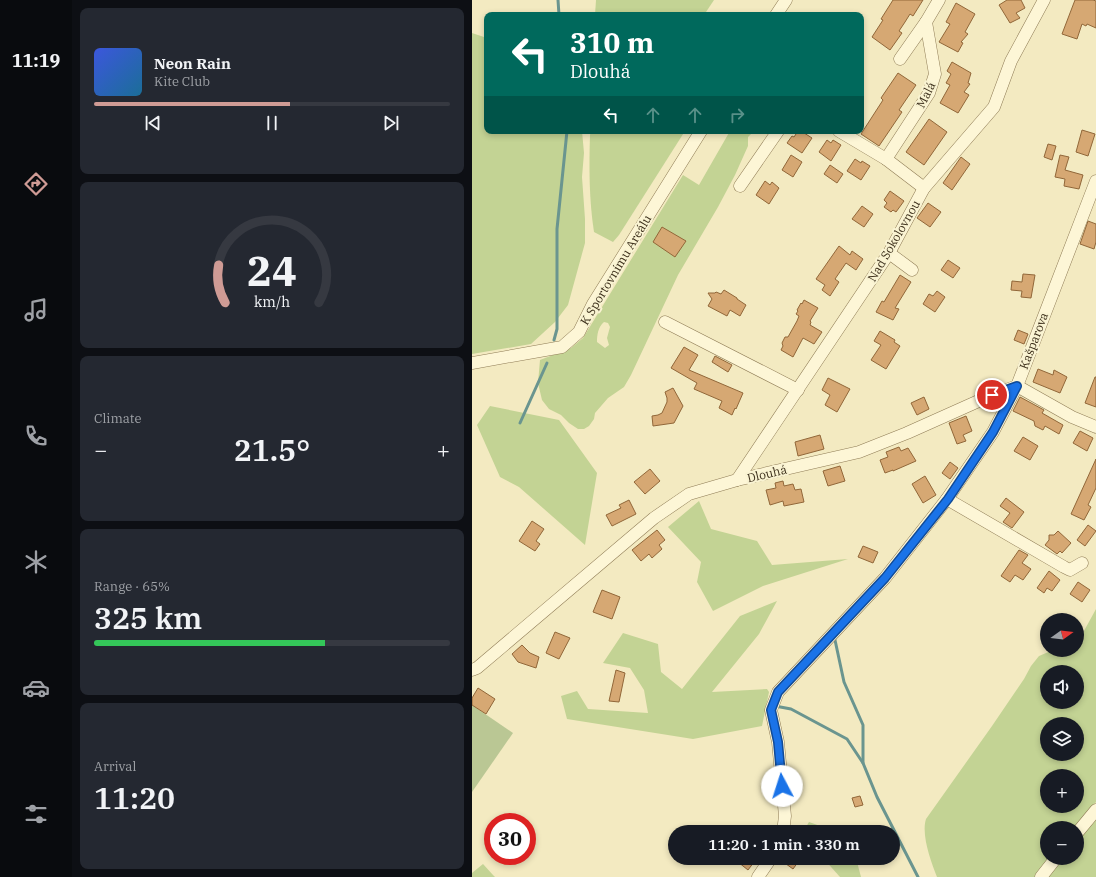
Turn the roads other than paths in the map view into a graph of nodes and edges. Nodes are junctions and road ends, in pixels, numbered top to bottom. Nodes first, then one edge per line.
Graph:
1 (786, 0) edge
2 (939, 0) edge
3 (1044, 0) edge
4 (778, 12) edge
5 (926, 22) junction
6 (900, 59) dead end
7 (699, 134) edge
8 (776, 134) edge
9 (844, 134) edge
10 (886, 159) junction
11 (1096, 181) edge
12 (740, 186) dead end
13 (924, 188) junction
14 (889, 253) junction
15 (912, 270) dead end
16 (665, 322) dead end
17 (472, 362) edge
18 (1017, 386) junction
19 (798, 390) junction
20 (1096, 427) edge
21 (738, 480) junction
22 (948, 499) junction
23 (1082, 563) dead end
24 (475, 669) edge
25 (1096, 810) edge
26 (783, 825) edge
27 (1084, 825) edge
28 (766, 865) edge
29 (1050, 865) edge
30 (758, 877) edge
31 (1041, 877) edge

1 - 4 street
2 - 5 street
3 - 13 street, Nad Sokolovnou
5 - 6 street
5 - 10 street, Malá
7 - 17 street, K Sportovnímu Areálu
8 - 12 street
9 - 10 street
10 - 13 street
11 - 18 street, Kašparova
13 - 14 street, Nad Sokolovnou
14 - 15 street
14 - 19 street, Nad Sokolovnou
16 - 19 street
18 - 20 street
18 - 21 street, Dlouhá
18 - 22 street, Kašparova
19 - 21 street, Nad Sokolovnou
21 - 24 street, Dlouhá
22 - 23 street
22 - 26 street, Kašparova
25 - 27 street
28 - 30 street
29 - 31 street

